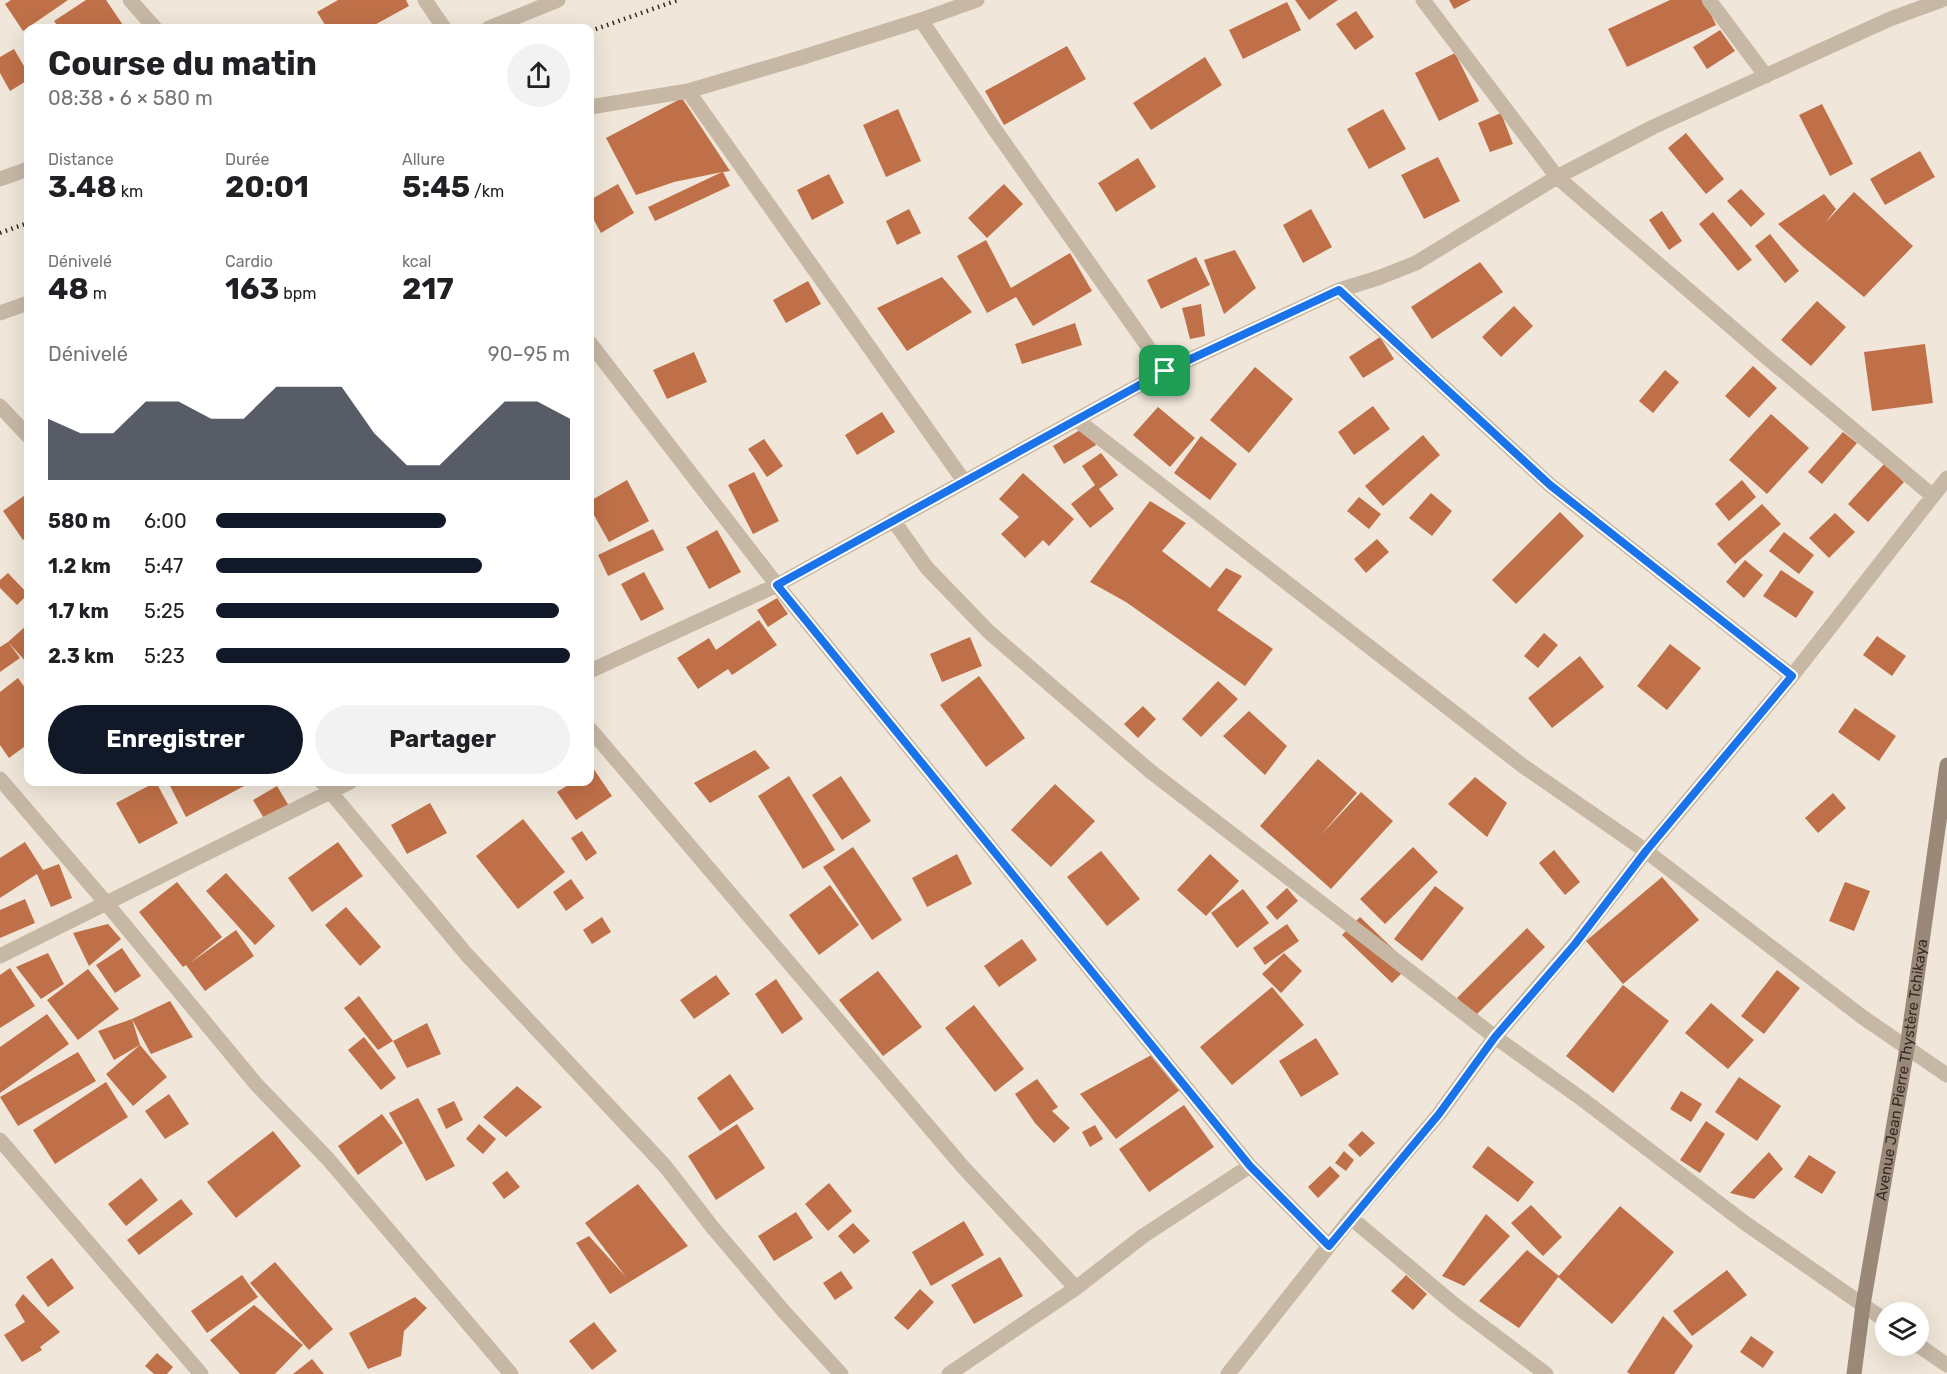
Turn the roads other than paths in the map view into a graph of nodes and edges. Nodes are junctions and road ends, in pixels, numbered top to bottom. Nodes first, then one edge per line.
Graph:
1 (130, 0) edge
2 (425, 0) edge
3 (558, 0) edge
4 (976, 0) edge
5 (1423, 0) edge
6 (1709, 0) edge
7 (1942, 0) edge
8 (921, 20) junction
9 (151, 24) edge
10 (441, 24) edge
11 (499, 24) edge
12 (1766, 76) junction
13 (688, 91) junction
14 (594, 106) edge
15 (24, 170) edge
16 (1557, 177) junction
17 (0, 179) edge
18 (1339, 290) junction
19 (24, 304) edge
20 (0, 313) edge
21 (594, 348) edge
22 (1165, 371) junction
23 (0, 406) edge
24 (1077, 420) junction
25 (24, 432) edge
26 (1947, 478) edge
27 (964, 481) junction
28 (1933, 496) junction
29 (893, 520) junction
30 (777, 585) junction
31 (594, 669) edge
32 (1792, 676) junction
33 (594, 734) edge
34 (1947, 765) edge
35 (0, 779) edge
36 (1946, 784) edge
37 (326, 786) edge
38 (1646, 851) junction
39 (107, 904) junction
40 (0, 956) edge
41 (1495, 1037) junction
42 (1907, 1048) junction
43 (1947, 1075) edge
44 (0, 1140) edge
45 (1250, 1166) junction
46 (1351, 1218) junction
47 (1329, 1246) junction
48 (1076, 1288) junction
49 (1863, 1305) junction
50 (1875, 1313) edge
51 (1929, 1353) edge
52 (1947, 1365) edge
53 (201, 1374) edge
54 (511, 1374) edge
55 (840, 1374) edge
56 (949, 1374) edge
57 (1228, 1374) edge
58 (1546, 1374) edge
59 (1854, 1374) edge

1 - 9 street
2 - 10 street
3 - 11 street
4 - 8 street
5 - 16 street
6 - 12 street
7 - 12 street
8 - 13 street
8 - 22 street
12 - 16 street
13 - 14 street
13 - 27 street
15 - 17 street
16 - 18 street
16 - 28 street
18 - 22 street
18 - 32 street
19 - 20 street
21 - 30 street
22 - 24 street
23 - 25 street
24 - 27 street
24 - 38 street
26 - 28 street
27 - 29 street
28 - 32 street
29 - 30 street
29 - 41 street
30 - 31 street
30 - 45 street
32 - 38 street
33 - 48 street
34 - 36 street, Avenue Jean Pierre Thystère Tchikaya
35 - 39 street
36 - 42 street, Avenue Jean Pierre Thystère Tchikaya
37 - 39 street
37 - 55 street
38 - 41 street
38 - 42 street
39 - 40 street
39 - 54 street
41 - 46 street
41 - 49 street
42 - 43 street
42 - 49 street, Avenue Jean Pierre Thystère Tchikaya
44 - 53 street
45 - 47 street
45 - 48 street
46 - 47 street
46 - 58 street
47 - 57 street
48 - 56 street
49 - 50 street
49 - 59 street, Avenue Jean Pierre Thystère Tchikaya
51 - 52 street

